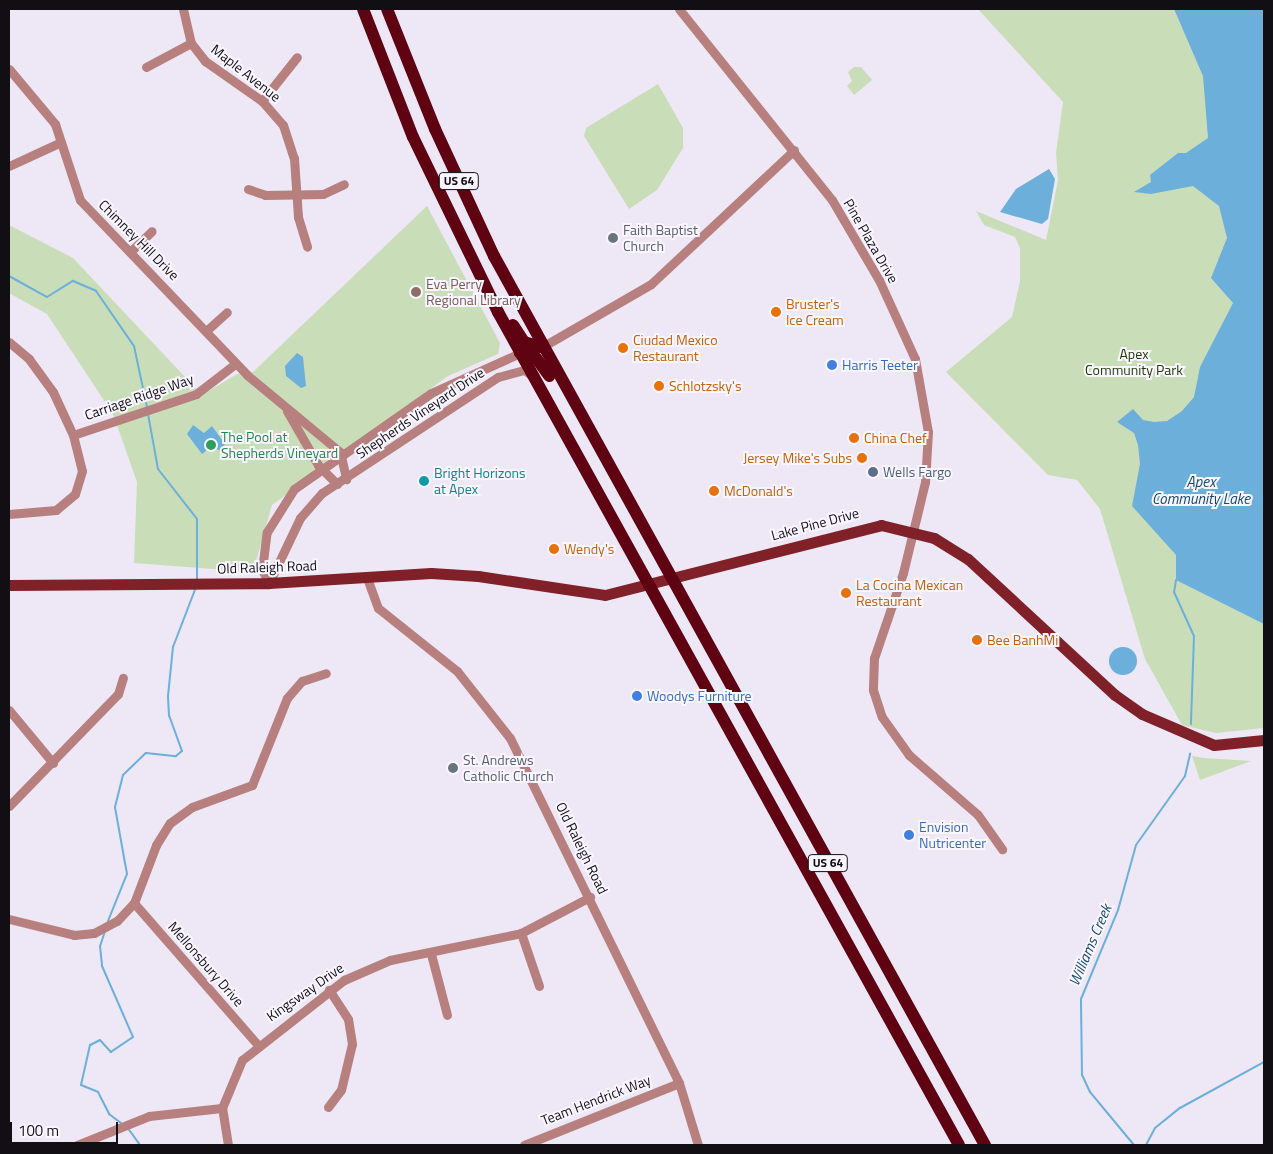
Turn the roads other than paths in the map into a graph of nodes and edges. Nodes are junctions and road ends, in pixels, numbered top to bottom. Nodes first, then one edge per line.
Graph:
1 (183, 9) edge
2 (364, 9) edge
3 (387, 9) edge
4 (679, 9) edge
5 (191, 43) junction
6 (297, 57) dead end
7 (146, 67) dead end
8 (9, 69) edge
9 (262, 100) junction
10 (61, 142) junction
11 (794, 150) junction
12 (9, 166) edge
13 (344, 184) dead end
14 (248, 189) dead end
15 (297, 195) junction
16 (152, 231) dead end
17 (307, 247) dead end
18 (130, 252) junction
19 (469, 253) junction
20 (227, 312) dead end
21 (206, 331) junction
22 (9, 342) edge
23 (542, 348) junction
24 (520, 353) junction
25 (235, 364) junction
26 (532, 376) junction
27 (285, 408) junction
28 (585, 425) junction
29 (73, 435) junction
30 (342, 457) junction
31 (321, 470) junction
32 (346, 479) junction
33 (337, 484) junction
34 (9, 514) edge
35 (914, 531) junction
36 (367, 578) junction
37 (671, 580) junction
38 (269, 583) junction
39 (9, 586) edge
40 (648, 587) junction
41 (326, 673) dead end
42 (123, 678) dead end
43 (9, 710) edge
44 (1264, 740) edge
45 (53, 763) junction
46 (9, 806) edge
47 (1002, 849) dead end
48 (590, 897) junction
49 (134, 902) junction
50 (9, 919) edge
51 (521, 933) junction
52 (431, 954) junction
53 (539, 986) dead end
54 (329, 990) junction
55 (447, 1015) dead end
56 (257, 1044) junction
57 (679, 1083) junction
58 (328, 1107) dead end
59 (222, 1108) junction
60 (77, 1145) edge
61 (228, 1145) edge
62 (524, 1145) edge
63 (698, 1145) edge
64 (959, 1145) edge
65 (985, 1145) edge

1 - 5 street, Maple Avenue
2 - 19 highway, US 64
3 - 23 highway, US 64
4 - 11 street, Pine Plaza Drive
5 - 7 street
5 - 9 street, Maple Avenue
6 - 9 street
8 - 10 street, Chimney Hill Drive
9 - 15 street, Maple Avenue
10 - 12 street
10 - 18 street, Chimney Hill Drive
11 - 23 street
11 - 35 street, Pine Plaza Drive
13 - 15 street
14 - 15 street
15 - 17 street, Maple Avenue
16 - 18 street
18 - 21 street, Chimney Hill Drive
19 - 23 highway
19 - 24 highway, US 64
20 - 21 street
21 - 25 street, Chimney Hill Drive
22 - 29 street
23 - 28 highway, US 64
24 - 26 highway, US 64
24 - 28 highway
24 - 30 street, Shepherds Vineyard Drive
25 - 27 street, Chimney Hill Drive
25 - 29 street, Carriage Ridge Way
26 - 32 street, Shepherds Vineyard Drive
26 - 40 highway, US 64
27 - 30 street, Chimney Hill Drive
27 - 31 street, Chimney Hill Drive
28 - 37 highway, US 64
29 - 34 street
30 - 31 street, Shepherds Vineyard Drive
30 - 32 street
31 - 33 street, Chimney Hill Drive
31 - 38 street, Shepherds Vineyard Drive
32 - 33 street, Shepherds Vineyard Drive
33 - 38 street, Shepherds Vineyard Drive
35 - 37 main road, Lake Pine Drive
35 - 44 main road, Lake Pine Drive
35 - 47 street, Pine Plaza Drive
36 - 38 main road, Old Raleigh Road
36 - 40 main road, Lake Pine Drive
36 - 48 street, Old Raleigh Road
37 - 40 main road, Lake Pine Drive
37 - 65 highway, US 64
38 - 39 main road, Old Raleigh Road
40 - 64 highway, US 64
41 - 49 street
42 - 45 street
43 - 45 street
45 - 46 street
48 - 51 street, Kingsway Drive
48 - 57 street, Old Raleigh Road
49 - 50 street
49 - 56 street, Mellonsbury Drive
51 - 52 street, Kingsway Drive
51 - 53 street
52 - 54 street, Kingsway Drive
52 - 55 street
54 - 56 street, Kingsway Drive
54 - 58 street
56 - 59 street, Kingsway Drive
57 - 62 street, Team Hendrick Way
57 - 63 street, Old Raleigh Road
59 - 60 street
59 - 61 street, Kingsway Drive

